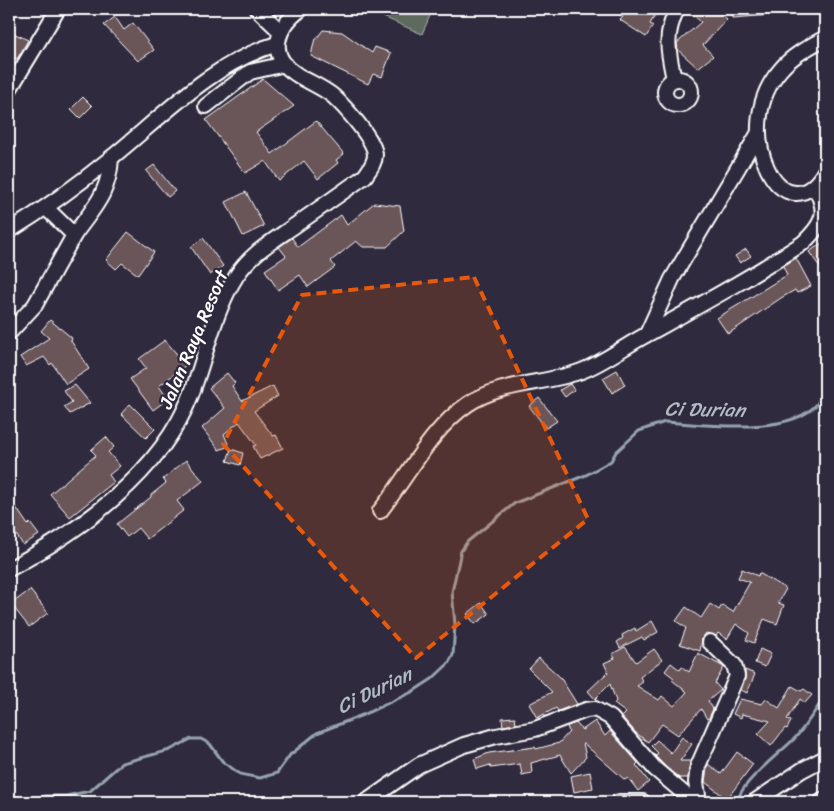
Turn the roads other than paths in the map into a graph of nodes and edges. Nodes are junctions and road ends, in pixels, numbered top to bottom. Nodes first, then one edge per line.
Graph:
1 (58, 9) edge
2 (257, 9) edge
3 (677, 9) edge
4 (297, 10) edge
5 (279, 37) junction
6 (825, 38) edge
7 (285, 64) junction
8 (674, 79) dead end
9 (9, 90) edge
10 (206, 106) dead end
11 (758, 134) junction
12 (111, 158) junction
13 (825, 171) edge
14 (814, 186) junction
15 (46, 208) junction
16 (9, 231) edge
17 (74, 235) junction
18 (9, 333) edge
19 (647, 334) junction
20 (380, 511) dead end
21 (9, 569) edge
22 (710, 642) dead end
23 (824, 757) edge
24 (825, 799) edge
25 (366, 802) edge
26 (619, 802) edge
27 (643, 802) edge
28 (694, 802) edge
29 (699, 802) edge
30 (754, 802) edge
31 (821, 802) edge

1 - 9 street
2 - 5 street
3 - 8 street
4 - 5 street
5 - 7 street, Jalan Raya Resort
5 - 12 street
6 - 11 street
7 - 10 street
7 - 21 street, Jalan Raya Resort
11 - 14 street
11 - 19 street
12 - 15 street
12 - 17 street
13 - 14 street
14 - 19 street
15 - 16 street
15 - 17 street
17 - 18 street
19 - 20 street
22 - 29 street
23 - 30 street
24 - 31 street
25 - 28 street
26 - 27 street

